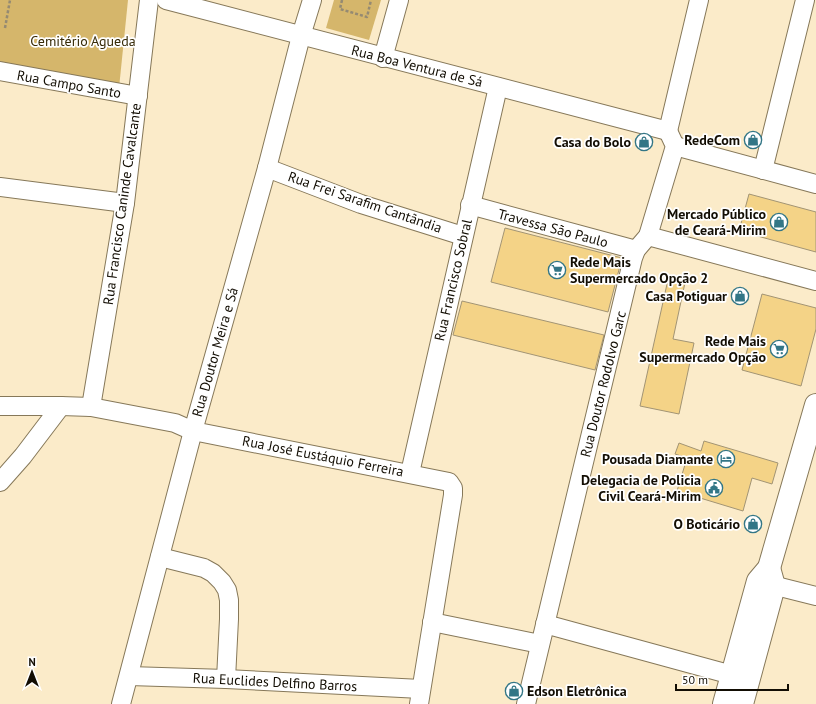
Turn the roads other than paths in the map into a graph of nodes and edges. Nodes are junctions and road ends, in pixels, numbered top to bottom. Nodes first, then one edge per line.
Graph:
1 (149, 0) edge
2 (166, 0) edge
3 (312, 0) edge
4 (398, 0) edge
5 (699, 0) edge
6 (805, 0) edge
7 (301, 36) junction
8 (383, 58) junction
9 (0, 71) edge
10 (498, 87) junction
11 (138, 96) junction
12 (672, 139) junction
13 (267, 168) junction
14 (763, 170) junction
15 (816, 184) edge
16 (0, 186) edge
17 (124, 203) junction
18 (470, 205) junction
19 (463, 236) junction
20 (648, 236) junction
21 (636, 250) junction
22 (816, 281) edge
23 (816, 405) edge
24 (0, 406) edge
25 (60, 406) junction
26 (91, 407) junction
27 (192, 431) junction
28 (410, 473) junction
29 (0, 482) edge
30 (160, 557) junction
31 (767, 578) junction
32 (816, 596) edge
33 (432, 622) junction
34 (545, 624) junction
35 (540, 644) junction
36 (732, 675) junction
37 (129, 676) junction
38 (226, 679) junction
39 (420, 697) edge
40 (121, 704) edge
41 (526, 704) edge
42 (724, 704) edge
43 (742, 704) edge

1 - 11 street, Rua Francisco Caninde Cavalcante
2 - 7 street, Rua Boa Ventura de Sá
3 - 7 street, Rua Doutor Meira e Sá
4 - 8 street
5 - 12 street
6 - 14 street
7 - 8 street, Rua Boa Ventura de Sá
7 - 13 street, Rua Doutor Meira e Sá
8 - 10 street, Rua Boa Ventura de Sá
9 - 11 street, Rua Campo Santo
10 - 12 street, Rua Boa Ventura de Sá
10 - 18 street, Rua Francisco Sobral
11 - 17 street, Rua Francisco Caninde Cavalcante
12 - 14 street, Rua Boa Ventura de Sá
12 - 20 street
13 - 19 street, Rua Frei Sarafim Cantãndia
13 - 27 street, Rua Doutor Meira e Sá
14 - 15 street, Rua Boa Ventura de Sá
16 - 17 street
17 - 26 street, Rua Francisco Caninde Cavalcante
18 - 19 street, Rua Francisco Sobral
18 - 21 street, Travessa São Paulo
19 - 28 street, Rua Francisco Sobral
20 - 21 street
20 - 22 street
21 - 34 street, Rua Doutor Rodolvo Garc
23 - 31 main road
24 - 25 street, Rua José Eustáquio Ferreira
25 - 26 street, Rua José Eustáquio Ferreira
25 - 29 street
26 - 27 street, Rua José Eustáquio Ferreira
27 - 28 street, Rua José Eustáquio Ferreira
27 - 30 street, Rua Doutor Meira e Sá
28 - 33 street, Rua José Eustáquio Ferreira
30 - 37 street, Rua Doutor Meira e Sá
30 - 38 street
31 - 32 street
31 - 36 main road
31 - 43 main road
33 - 35 street
33 - 39 street
34 - 35 street, Rua Doutor Rodolvo Garc
34 - 36 street
35 - 41 street, Rua Doutor Rodolvo Garc
36 - 42 main road
37 - 38 street, Rua Euclides Delfino Barros
37 - 40 street, Rua Doutor Meira e Sá
38 - 39 street, Rua Euclides Delfino Barros

